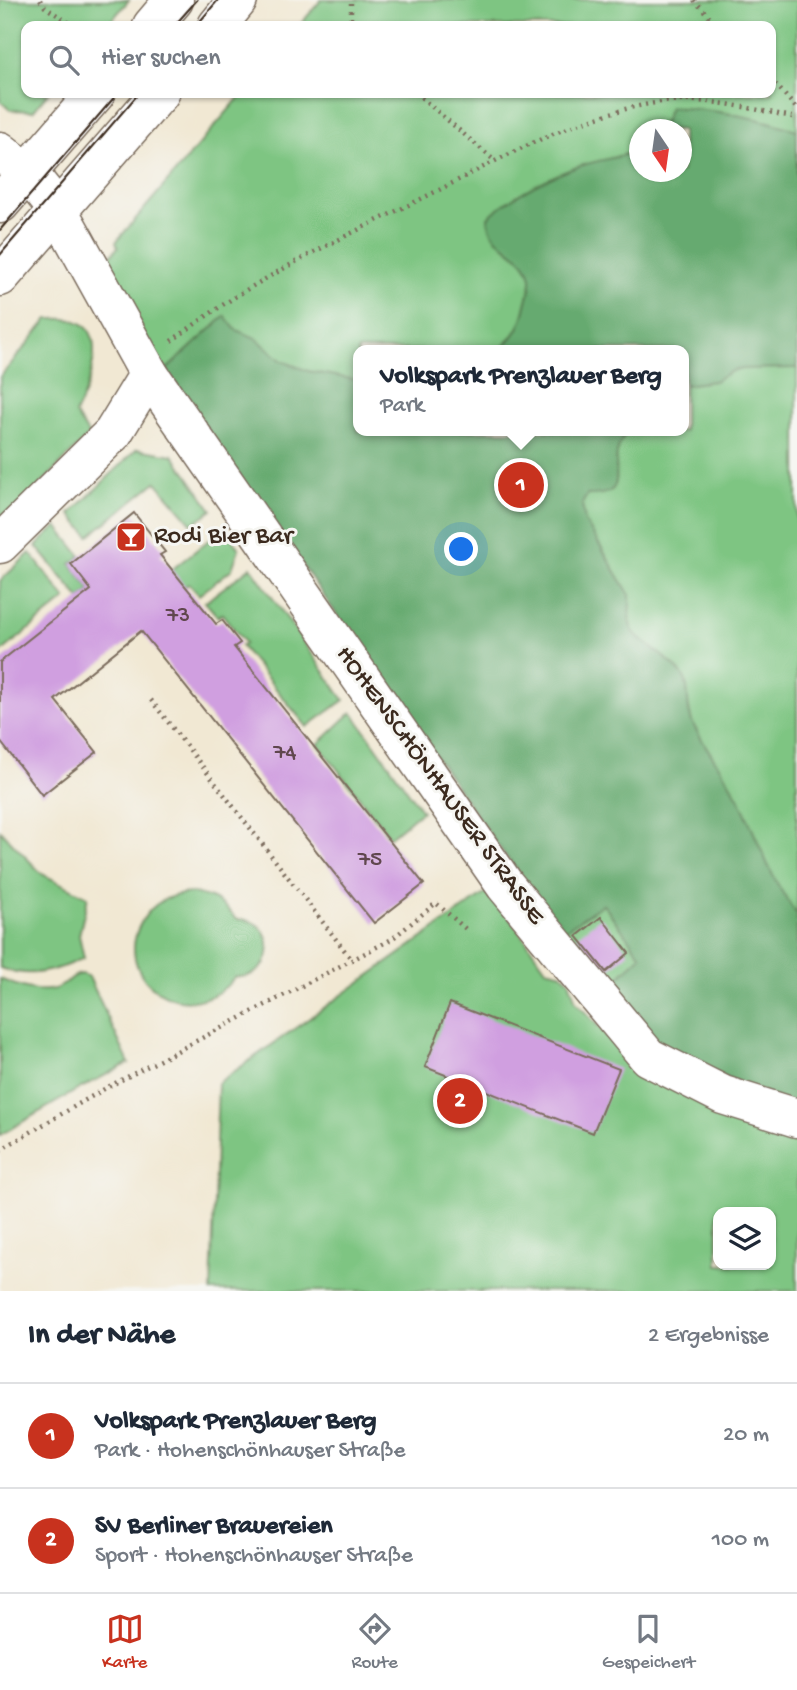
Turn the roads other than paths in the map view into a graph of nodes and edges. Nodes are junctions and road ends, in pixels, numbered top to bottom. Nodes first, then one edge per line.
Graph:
1 (174, 0) edge
2 (238, 0) edge
3 (156, 21) edge
4 (221, 21) edge
5 (90, 98) edge
6 (156, 98) edge
7 (14, 162) edge
8 (0, 204) edge
9 (58, 210) junction
10 (0, 277) edge
11 (156, 360) junction
12 (0, 544) edge
13 (797, 1118) edge

1 - 3 street
2 - 4 street
5 - 7 street
6 - 9 street
7 - 8 street
7 - 9 street, HOHENSCHÖNHAUSER STRASSE
9 - 10 street
9 - 11 street, HOHENSCHÖNHAUSER STRASSE
11 - 12 street
11 - 13 street, HOHENSCHÖNHAUSER STRASSE

